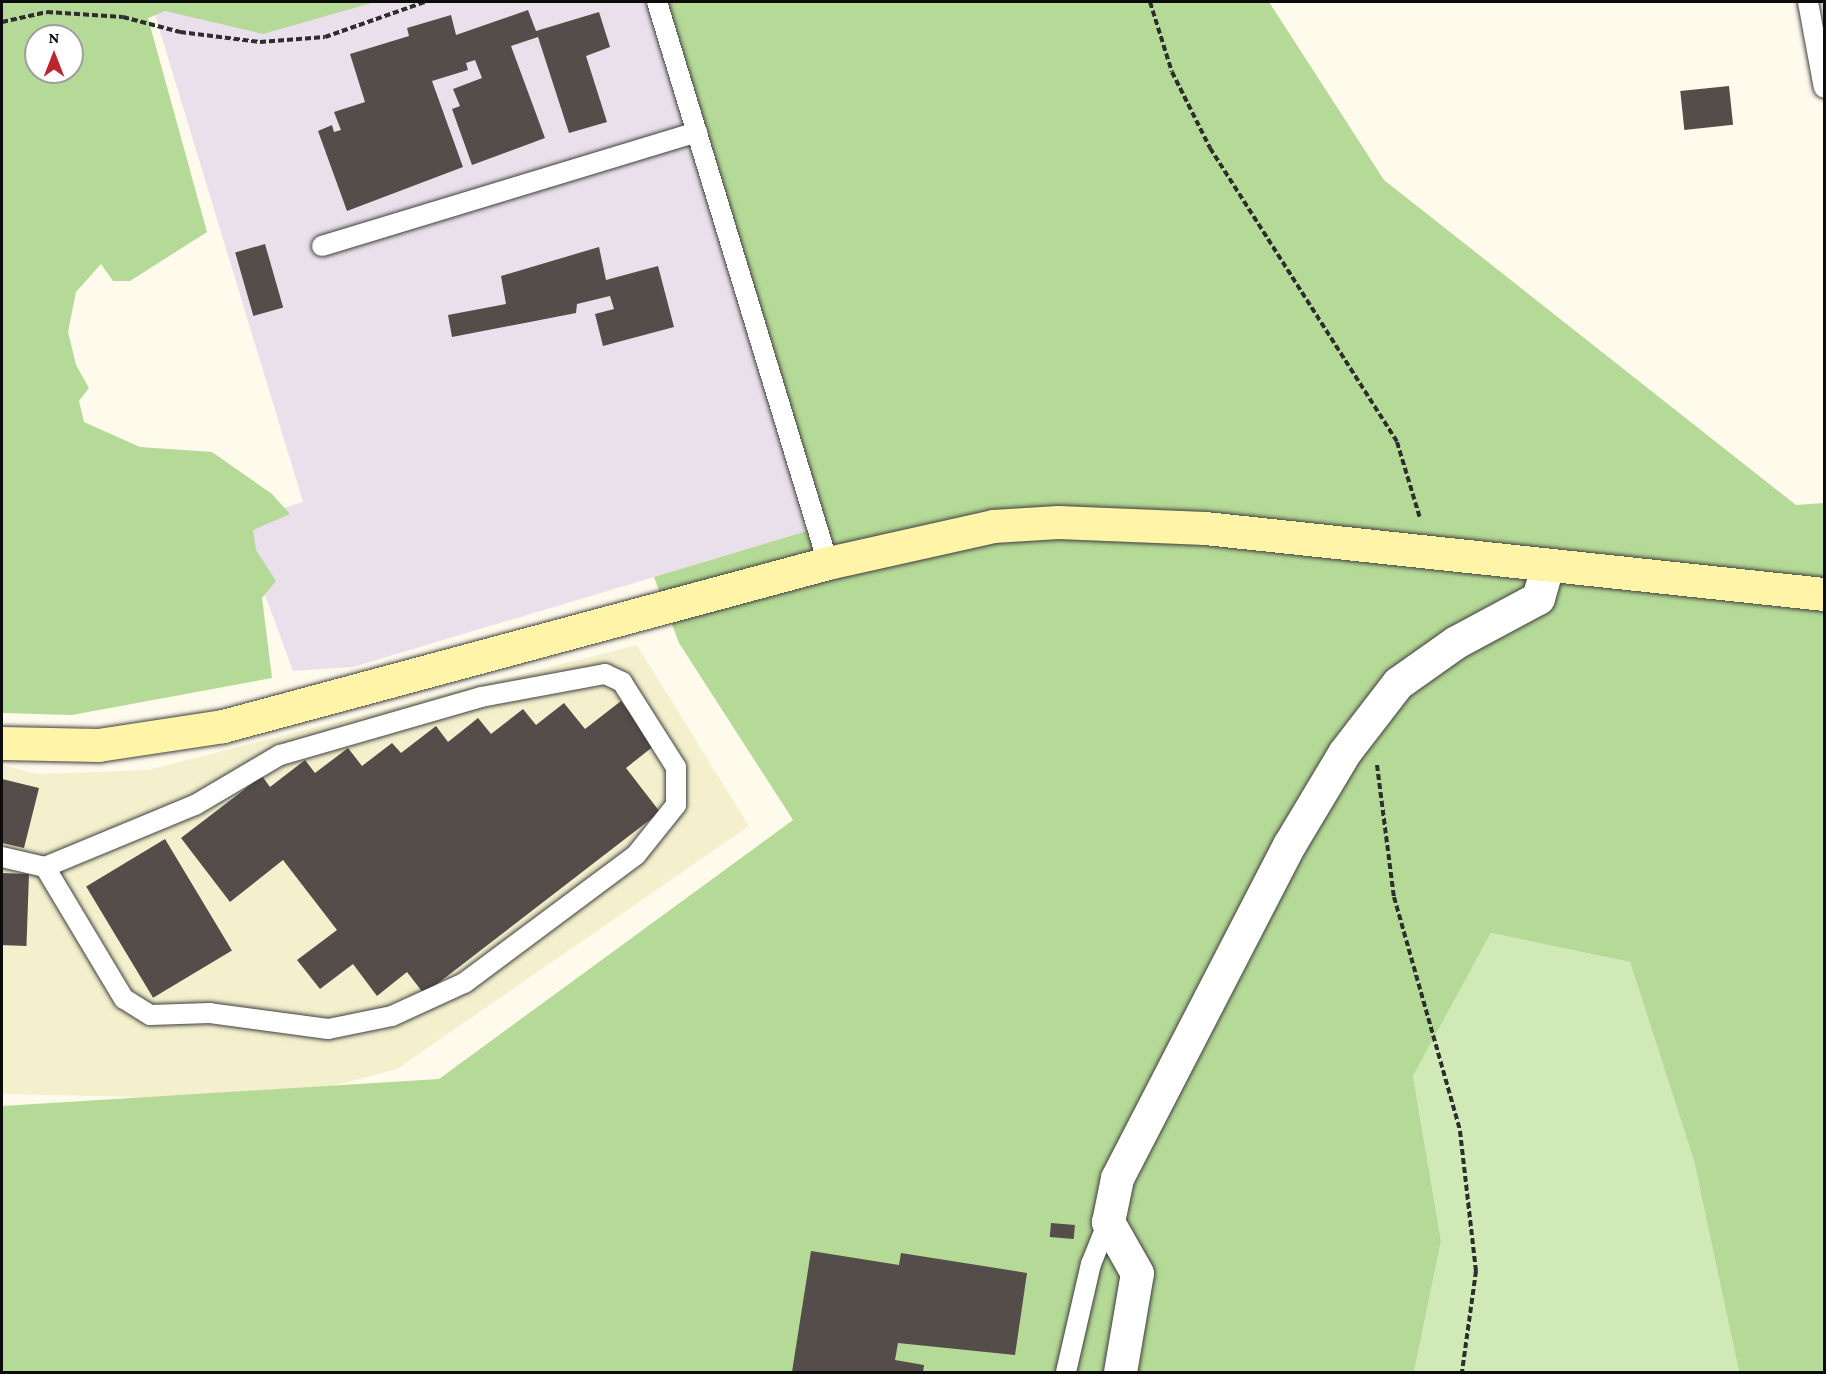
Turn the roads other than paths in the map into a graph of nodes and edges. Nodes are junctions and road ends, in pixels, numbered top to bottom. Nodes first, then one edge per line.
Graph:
1 (657, 2) edge
2 (1808, 2) edge
3 (1824, 88) edge
4 (697, 132) junction
5 (322, 246) dead end
6 (828, 563) junction
7 (1547, 567) junction
8 (1824, 594) edge
9 (2, 743) edge
10 (2, 857) edge
11 (45, 867) junction
12 (1108, 1222) junction
13 (1066, 1372) edge
14 (1120, 1372) edge

1 - 4 lane
2 - 3 lane
4 - 5 lane
4 - 6 lane
6 - 7 street
6 - 9 street
7 - 8 street
7 - 12 street
10 - 11 lane
11 - 11 lane
12 - 13 lane
12 - 14 street

